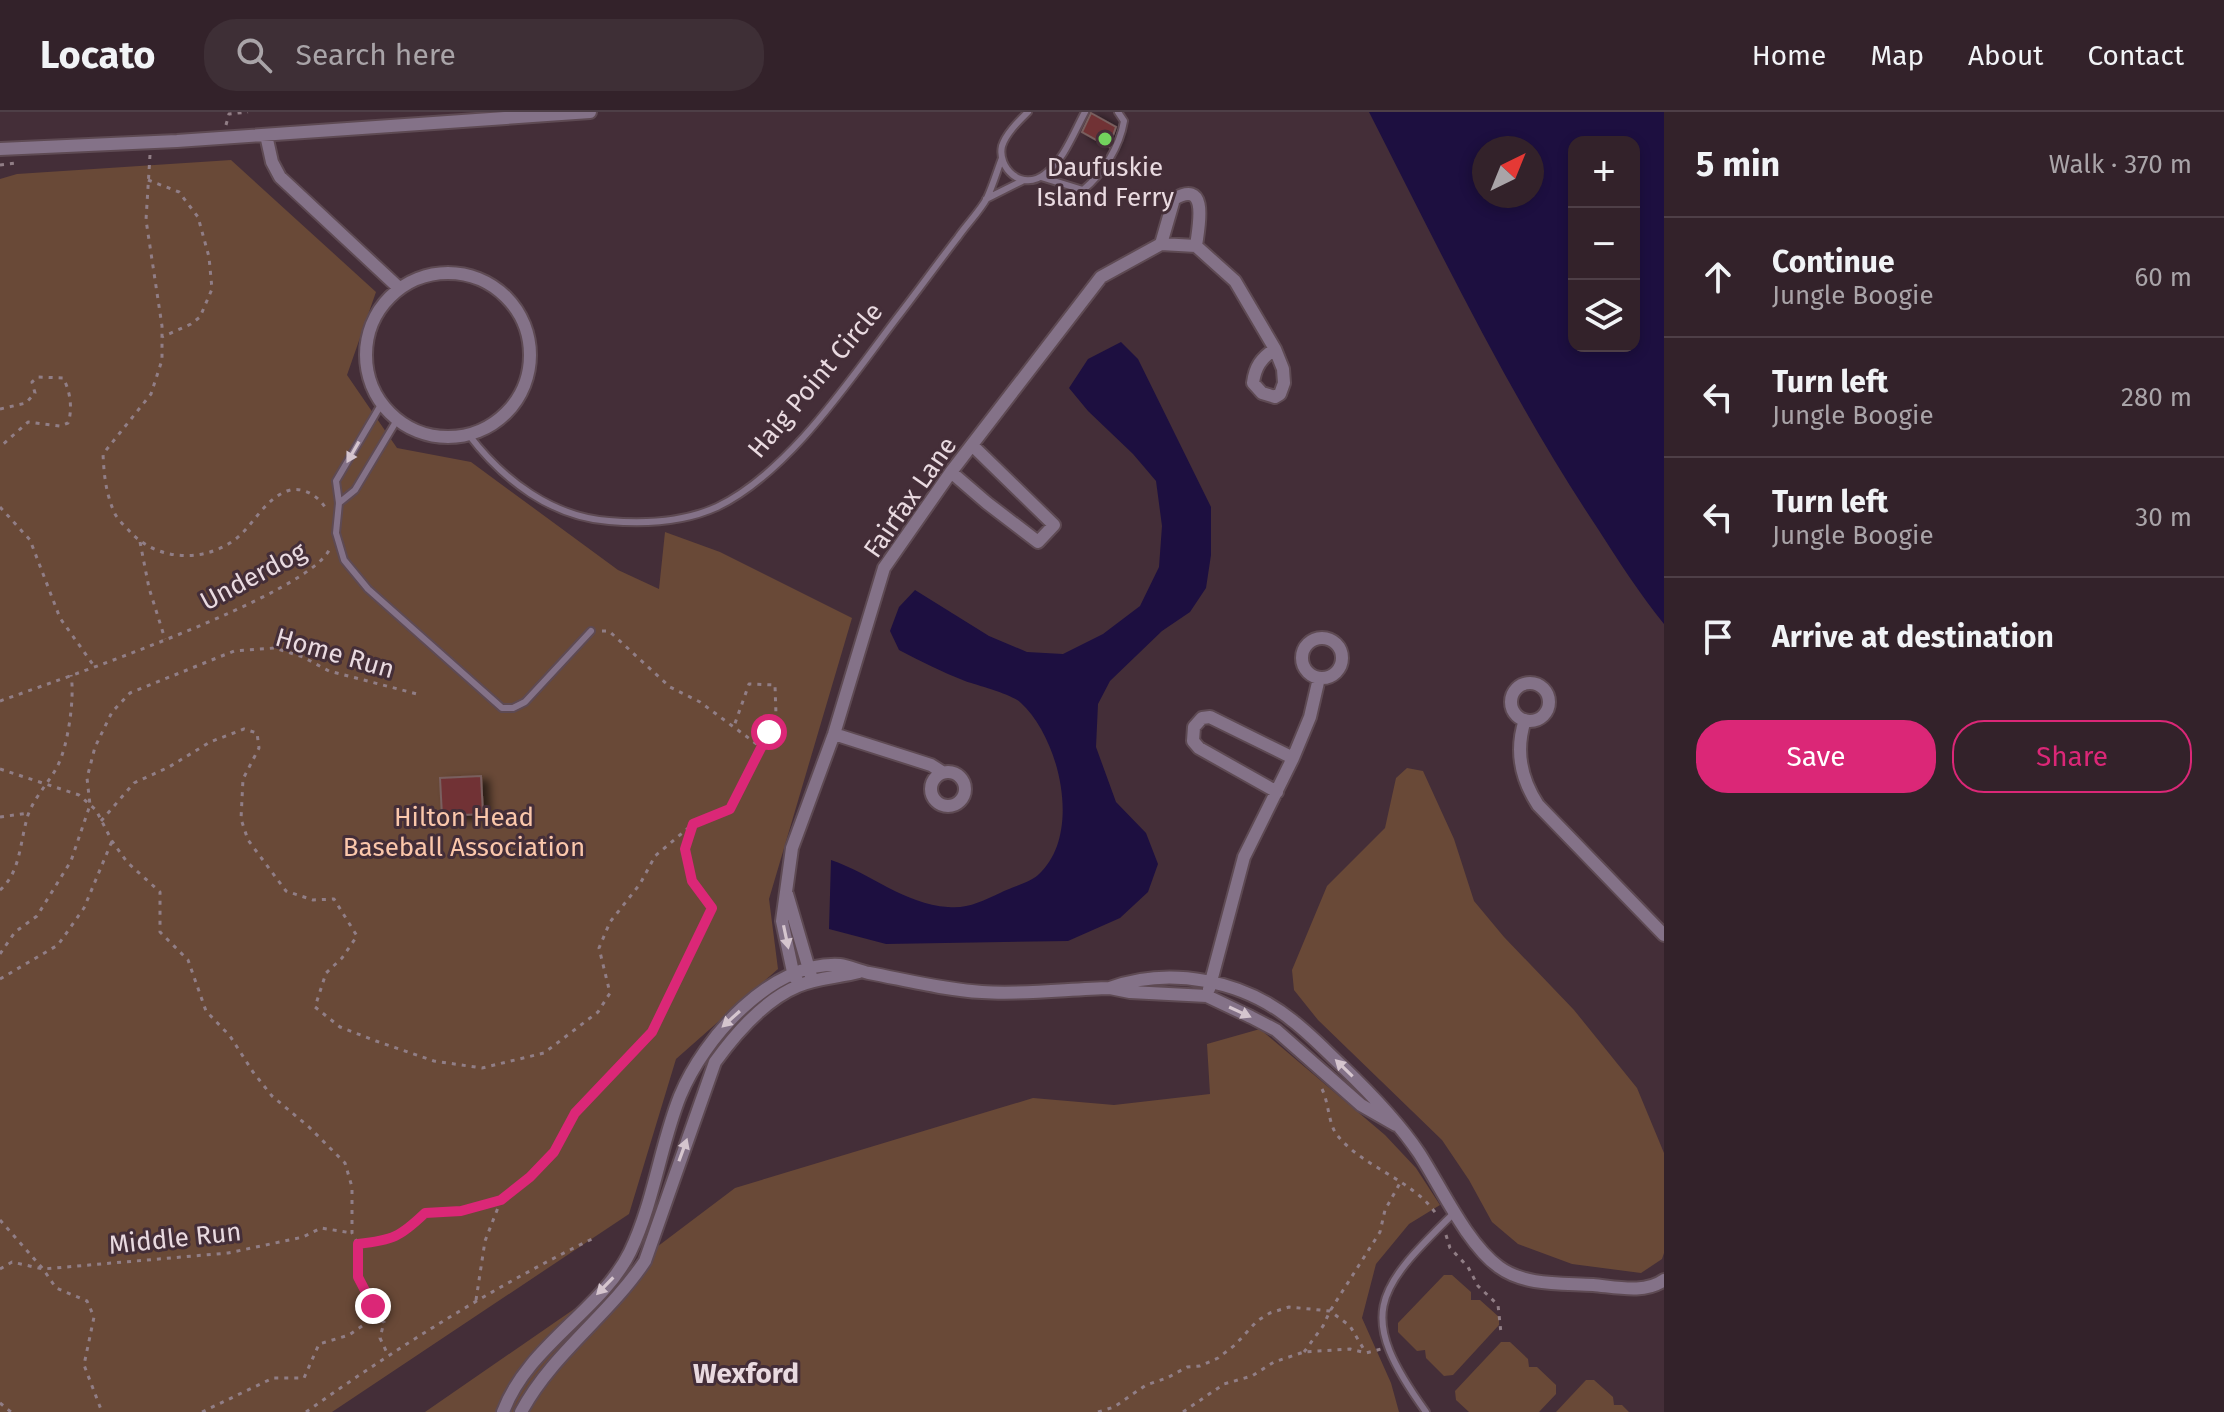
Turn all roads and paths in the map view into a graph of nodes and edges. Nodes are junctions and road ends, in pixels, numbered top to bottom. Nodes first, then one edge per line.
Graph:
1 (590, 112) edge
2 (1028, 112) edge
3 (1085, 112) edge
4 (1118, 112) edge
5 (266, 135) junction
6 (0, 149) edge
7 (150, 154) dead end
8 (1002, 158) junction
9 (1041, 177) junction
10 (148, 180) junction
11 (1022, 181) junction
12 (986, 199) junction
13 (1161, 244) junction
14 (1196, 246) junction
15 (399, 288) junction
16 (162, 337) junction
17 (1275, 349) dead end
18 (382, 403) junction
19 (0, 409) edge
20 (397, 420) junction
21 (469, 435) junction
22 (973, 446) junction
23 (0, 447) edge
24 (951, 472) junction
25 (339, 503) junction
26 (0, 507) edge
27 (336, 533) junction
28 (140, 542) junction
29 (591, 631) joint
30 (165, 639) junction
31 (94, 666) junction
32 (71, 675) junction
33 (1319, 678) dead end
34 (421, 695) dead end
35 (0, 701) edge
36 (1525, 720) dead end
37 (733, 728) junction
38 (834, 734) junction
39 (762, 748) junction
40 (1293, 758) junction
41 (0, 769) edge
42 (942, 772) dead end
43 (45, 782) junction
44 (1277, 792) junction
45 (90, 805) junction
46 (29, 813) junction
47 (0, 817) edge
48 (101, 821) junction
49 (693, 824) junction
50 (112, 841) junction
51 (785, 886) junction
52 (0, 890) edge
53 (1664, 935) edge
54 (0, 954) edge
55 (808, 969) junction
56 (863, 971) junction
57 (793, 972) junction
58 (0, 979) edge
59 (1211, 982) junction
60 (814, 983) junction
61 (799, 985) junction
62 (1110, 988) junction
63 (1207, 996) junction
64 (1318, 1082) dead end
65 (1396, 1125) junction
66 (1400, 1183) junction
67 (501, 1200) junction
68 (1456, 1212) junction
69 (643, 1219) junction
70 (0, 1220) edge
71 (659, 1224) junction
72 (1443, 1224) junction
73 (352, 1233) junction
74 (594, 1238) dead end
75 (358, 1244) junction
76 (0, 1269) edge
77 (43, 1269) junction
78 (1664, 1280) edge
79 (476, 1300) junction
80 (1330, 1311) junction
81 (371, 1318) junction
82 (1501, 1333) dead end
83 (1389, 1348) junction
84 (1304, 1352) junction
85 (1366, 1353) junction
86 (388, 1355) junction
87 (0, 1403) edge
88 (11, 1412) edge
89 (102, 1412) edge
90 (202, 1412) edge
91 (306, 1412) edge
92 (503, 1412) edge
93 (521, 1412) edge
94 (1098, 1412) edge
95 (1183, 1412) edge
96 (1426, 1412) edge

1 - 5 street
2 - 8 lane
3 - 9 lane
4 - 9 lane
5 - 6 street
5 - 15 street
7 - 10 path, Underdog
8 - 11 lane
8 - 12 lane
9 - 11 lane
10 - 16 path, Underdog
10 - 16 path
11 - 12 lane
12 - 21 lane, Haig Point Circle
13 - 14 street
13 - 14 street
13 - 22 street, Fairfax Lane
14 - 17 street
15 - 18 street
15 - 21 street
16 - 28 path, Underdog
18 - 20 street
18 -> 25 lane
19 - 23 path
20 - 21 street
20 - 25 lane
22 - 24 street, Fairfax Lane
22 - 24 street
24 - 38 street, Fairfax Lane
25 - 27 lane
26 - 31 path
27 - 28 path, Underdog
27 - 29 lane
27 - 30 path, Underdog
28 - 30 path
29 - 37 path
30 - 31 path, Underdog
31 - 32 path, Underdog
32 - 35 path, Underdog
32 - 43 path
33 - 40 street
34 - 45 path, Home Run
36 - 53 street
37 - 39 path
37 - 39 path
38 - 42 street
38 - 51 street, Fairfax Lane
39 - 49 path
40 - 44 street
40 - 44 street
41 - 43 path
43 - 45 path
43 - 46 path
44 - 59 street
45 - 48 path
45 - 54 path, Home Run
46 - 47 path
46 - 52 path
48 - 49 path
48 - 50 path
49 - 67 path
50 - 58 path
50 - 73 path
51 - 55 street, Fairfax Lane
51 -> 57 street, Fairfax Lane
55 - 56 street
55 - 57 street
55 - 60 street, Fairfax Lane
56 - 60 street
56 - 62 street
57 - 61 street, Fairfax Lane
57 -> 69 street
59 - 62 street
59 - 63 street
65 -> 59 street
60 - 61 street
71 -> 61 street
62 - 63 street
63 -> 65 street
64 - 66 path
65 - 68 street
66 - 72 path
66 - 80 path
67 - 75 path
67 - 79 path
68 - 72 lane
68 - 78 street
69 - 71 street
69 -> 92 street
70 - 77 path
71 - 93 street
72 - 82 path
72 - 83 lane
73 - 75 path
73 - 77 path, Middle Run
74 - 79 path
75 - 81 path
76 - 77 path, Middle Run
77 - 89 path
79 - 86 path
80 - 84 path
80 - 85 path
80 - 94 path
81 - 86 path
81 - 90 path
83 - 85 path
83 - 96 lane
84 - 85 path
84 - 95 path
86 - 91 path
87 - 88 path

